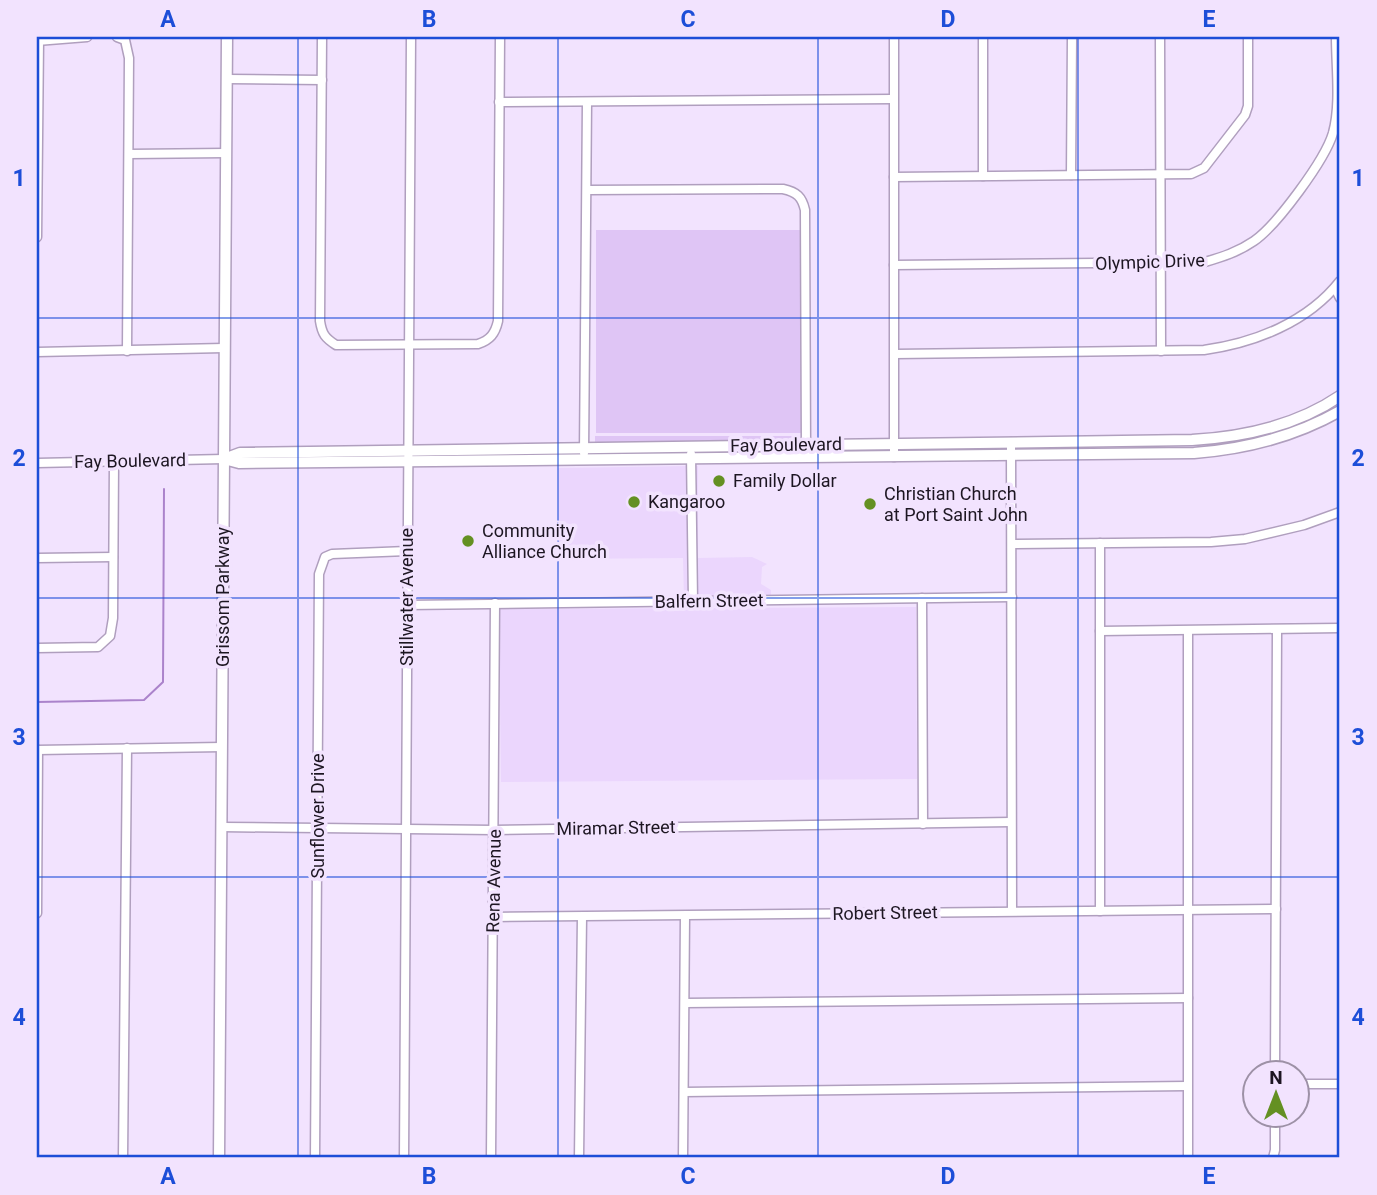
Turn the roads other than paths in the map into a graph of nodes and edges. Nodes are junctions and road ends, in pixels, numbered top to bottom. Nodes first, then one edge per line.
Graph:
1 (88, 37) edge
2 (227, 37) edge
3 (322, 37) edge
4 (411, 37) edge
5 (500, 37) edge
6 (894, 37) edge
7 (983, 37) edge
8 (1072, 37) edge
9 (1160, 37) edge
10 (1248, 37) edge
11 (1336, 37) edge
12 (121, 39) edge
13 (38, 40) edge
14 (227, 79) junction
15 (322, 80) junction
16 (894, 99) junction
17 (499, 102) junction
18 (587, 102) junction
19 (226, 153) junction
20 (129, 154) junction
21 (1071, 175) junction
22 (1160, 175) junction
23 (894, 177) junction
24 (983, 177) junction
25 (587, 190) junction
26 (37, 237) edge
27 (1161, 263) junction
28 (894, 265) junction
29 (1337, 285) edge
30 (1340, 298) edge
31 (409, 345) junction
32 (224, 348) junction
33 (127, 351) junction
34 (1161, 351) junction
35 (37, 352) edge
36 (895, 354) junction
37 (1340, 396) edge
38 (1340, 411) edge
39 (1163, 440) junction
40 (1011, 442) junction
41 (894, 444) junction
42 (806, 445) junction
43 (691, 446) junction
44 (585, 448) junction
45 (408, 450) junction
46 (1164, 453) junction
47 (1011, 455) junction
48 (894, 457) junction
49 (806, 458) junction
50 (224, 459) junction
51 (691, 459) junction
52 (584, 460) junction
53 (114, 461) junction
54 (37, 463) edge
55 (408, 463) junction
56 (1340, 512) edge
57 (1100, 543) junction
58 (1012, 544) junction
59 (407, 551) junction
60 (113, 557) junction
61 (37, 558) edge
62 (1012, 597) junction
63 (922, 598) junction
64 (693, 601) junction
65 (495, 603) junction
66 (407, 605) junction
67 (1340, 628) edge
68 (1100, 631) junction
69 (1188, 631) junction
70 (1277, 631) junction
71 (37, 648) edge
72 (222, 747) junction
73 (127, 748) junction
74 (37, 750) edge
75 (1011, 822) junction
76 (923, 824) junction
77 (222, 827) junction
78 (318, 828) junction
79 (405, 830) junction
80 (494, 830) junction
81 (1188, 909) junction
82 (1276, 909) junction
83 (1012, 911) junction
84 (1100, 911) junction
85 (37, 913) edge
86 (685, 916) junction
87 (494, 918) junction
88 (582, 918) junction
89 (1188, 998) junction
90 (685, 1003) junction
91 (1275, 1058) edge
92 (1310, 1084) edge
93 (1340, 1084) edge
94 (1187, 1086) junction
95 (684, 1092) junction
96 (1275, 1128) edge
97 (123, 1158) edge
98 (219, 1158) edge
99 (315, 1158) edge
100 (404, 1158) edge
101 (491, 1158) edge
102 (579, 1158) edge
103 (683, 1158) edge
104 (1188, 1158) edge
105 (1273, 1158) edge

1 - 13 street
2 - 14 main road, Grissom Parkway
3 - 15 street
4 - 31 street, Stillwater Avenue
5 - 17 street
6 - 16 street
7 - 24 street
8 - 21 street
9 - 22 street
10 - 22 street
11 - 27 street, Olympic Drive
12 - 20 street
13 - 26 street
14 - 15 street
14 - 19 main road, Grissom Parkway
15 - 31 street
16 - 18 street
16 - 23 street
17 - 18 street
17 - 31 street
18 - 25 street
19 - 20 street
19 - 32 main road, Grissom Parkway
20 - 33 street
21 - 22 street
21 - 24 street
22 - 27 street
23 - 24 street
23 - 28 street
25 - 42 street
25 - 44 street
27 - 28 street, Olympic Drive
27 - 34 street
28 - 36 street
29 - 30 street
29 - 34 street
31 - 45 street, Stillwater Avenue
32 - 33 street
32 - 50 main road, Grissom Parkway
33 - 35 street
34 - 36 street
36 - 41 street
37 - 39 main road, Fay Boulevard
38 - 46 main road, Fay Boulevard
39 - 40 main road, Fay Boulevard
39 - 46 street
40 - 41 main road, Fay Boulevard
40 - 47 street
41 - 42 main road, Fay Boulevard
41 - 48 street
42 - 43 main road, Fay Boulevard
42 - 49 street
43 - 44 main road, Fay Boulevard
43 - 51 street
44 - 45 main road, Fay Boulevard
44 - 52 street
45 - 50 main road, Fay Boulevard
45 - 55 street, Stillwater Avenue
46 - 47 main road, Fay Boulevard
47 - 48 main road, Fay Boulevard
47 - 58 street
48 - 49 main road, Fay Boulevard
49 - 51 main road, Fay Boulevard
50 - 53 street, Fay Boulevard
50 - 55 main road, Fay Boulevard
50 - 72 main road, Grissom Parkway
51 - 52 main road, Fay Boulevard
51 - 64 street
52 - 55 main road, Fay Boulevard
53 - 54 street, Fay Boulevard
53 - 60 street
55 - 59 street, Stillwater Avenue
56 - 57 street
57 - 58 street
57 - 68 street
58 - 62 street
59 - 66 street, Stillwater Avenue
59 - 78 street, Sunflower Drive
60 - 61 street
60 - 71 street
62 - 63 street, Balfern Street
62 - 75 street
63 - 64 street, Balfern Street
63 - 76 street
64 - 65 street, Balfern Street
65 - 66 street, Balfern Street
65 - 80 street, Rena Avenue
66 - 79 street, Stillwater Avenue
67 - 70 street
68 - 69 street
68 - 84 street
69 - 70 street
69 - 81 street
70 - 82 street
72 - 73 street
72 - 77 main road, Grissom Parkway
73 - 74 street
73 - 97 street
74 - 85 street
75 - 76 street, Miramar Street
75 - 83 street
76 - 80 street, Miramar Street
77 - 78 street, Miramar Street
77 - 98 main road, Grissom Parkway
78 - 79 street, Miramar Street
78 - 99 street, Sunflower Drive
79 - 80 street, Miramar Street
79 - 100 street, Stillwater Avenue
80 - 87 street, Rena Avenue
81 - 82 street, Robert Street
81 - 84 street, Robert Street
81 - 89 street
82 - 91 street
83 - 84 street, Robert Street
83 - 86 street, Robert Street
86 - 88 street, Robert Street
86 - 90 street
87 - 88 street, Robert Street
87 - 101 street, Rena Avenue
88 - 102 street
89 - 90 street
89 - 94 street
90 - 95 street
92 - 93 street
94 - 95 street
94 - 104 street
95 - 103 street
96 - 105 street

